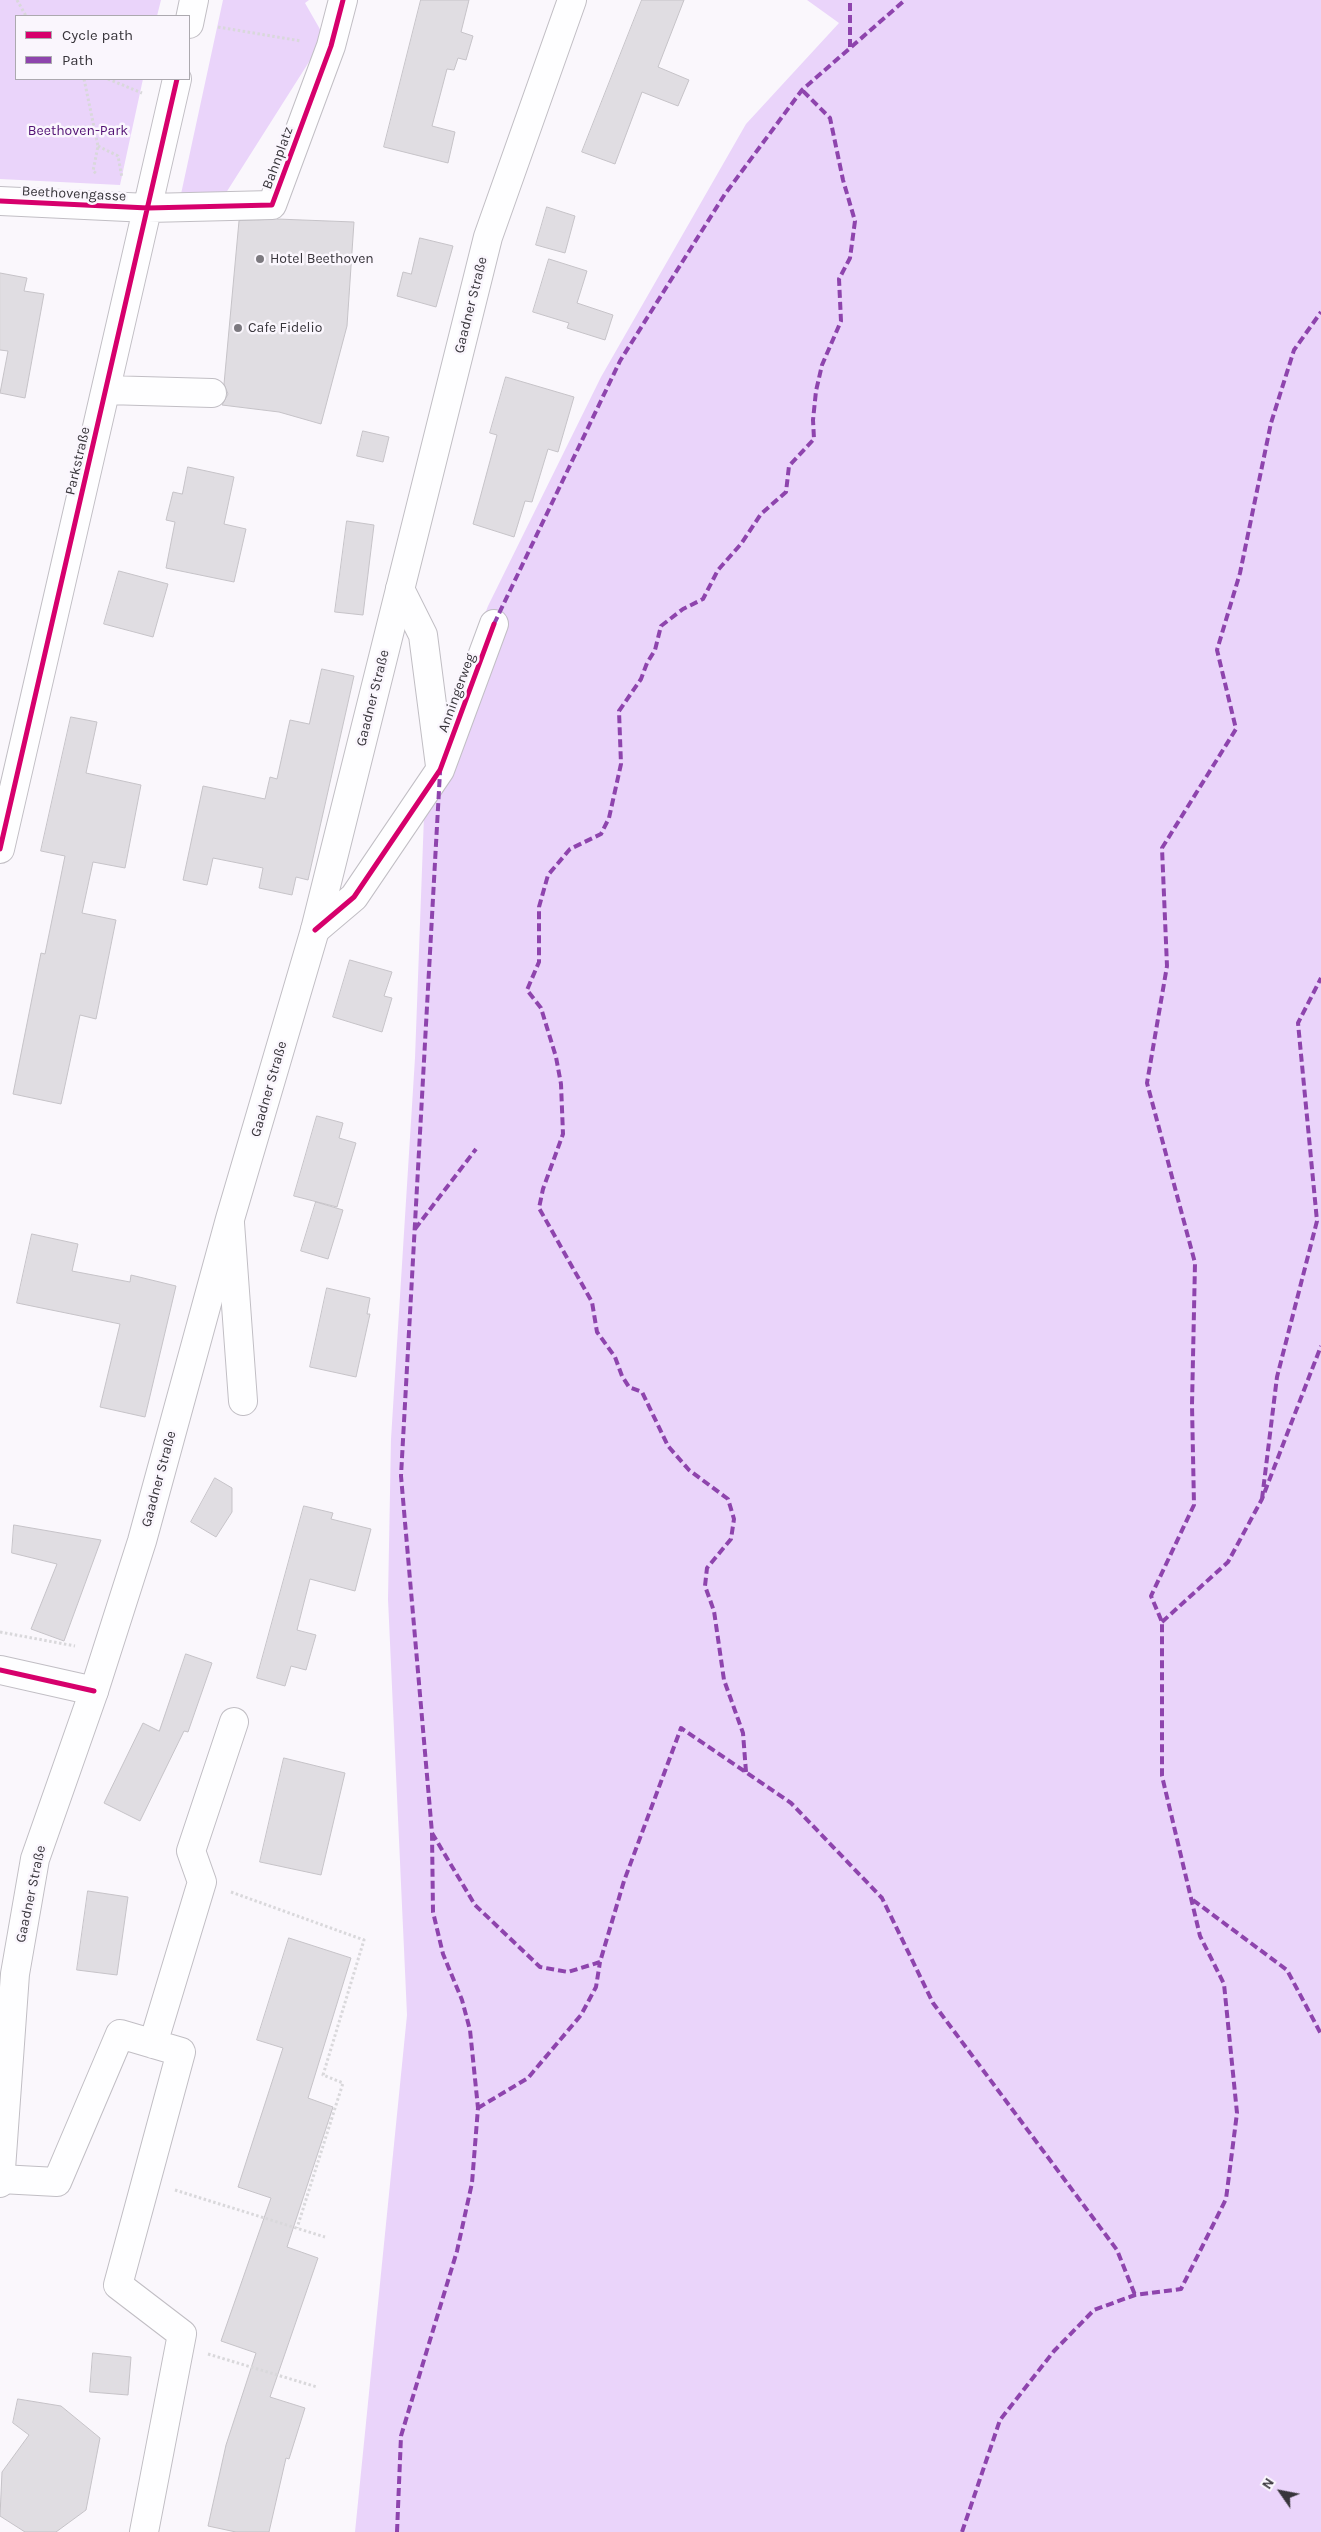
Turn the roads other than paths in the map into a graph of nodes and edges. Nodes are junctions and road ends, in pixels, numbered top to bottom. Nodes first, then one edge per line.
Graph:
1 (194, 0) edge
2 (343, 0) edge
3 (572, 0) edge
4 (190, 18) edge
5 (174, 91) edge
6 (0, 201) edge
7 (148, 208) junction
8 (106, 390) junction
9 (212, 393) dead end
10 (400, 589) junction
11 (494, 624) dead end
12 (440, 770) junction
13 (0, 849) edge
14 (315, 930) junction
15 (230, 1219) junction
16 (243, 1401) dead end
17 (0, 1670) edge
18 (94, 1690) junction
19 (234, 1722) dead end
20 (153, 2044) junction
21 (0, 2180) edge
22 (144, 2532) edge

1 - 4 main road
2 - 7 main road, Bahnplatz
3 - 10 main road, Gaadner Straße
5 - 7 main road, Parkstraße
6 - 7 main road, Beethovengasse
7 - 8 main road, Parkstraße
8 - 9 main road
8 - 13 main road, Parkstraße
10 - 12 main road
10 - 14 main road, Gaadner Straße
11 - 12 main road, Anningerweg
12 - 14 main road, Anningerweg
14 - 15 main road, Gaadner Straße
15 - 16 main road
15 - 18 main road, Gaadner Straße
17 - 18 main road
18 - 21 main road, Gaadner Straße
19 - 20 main road
20 - 21 main road
20 - 22 main road

